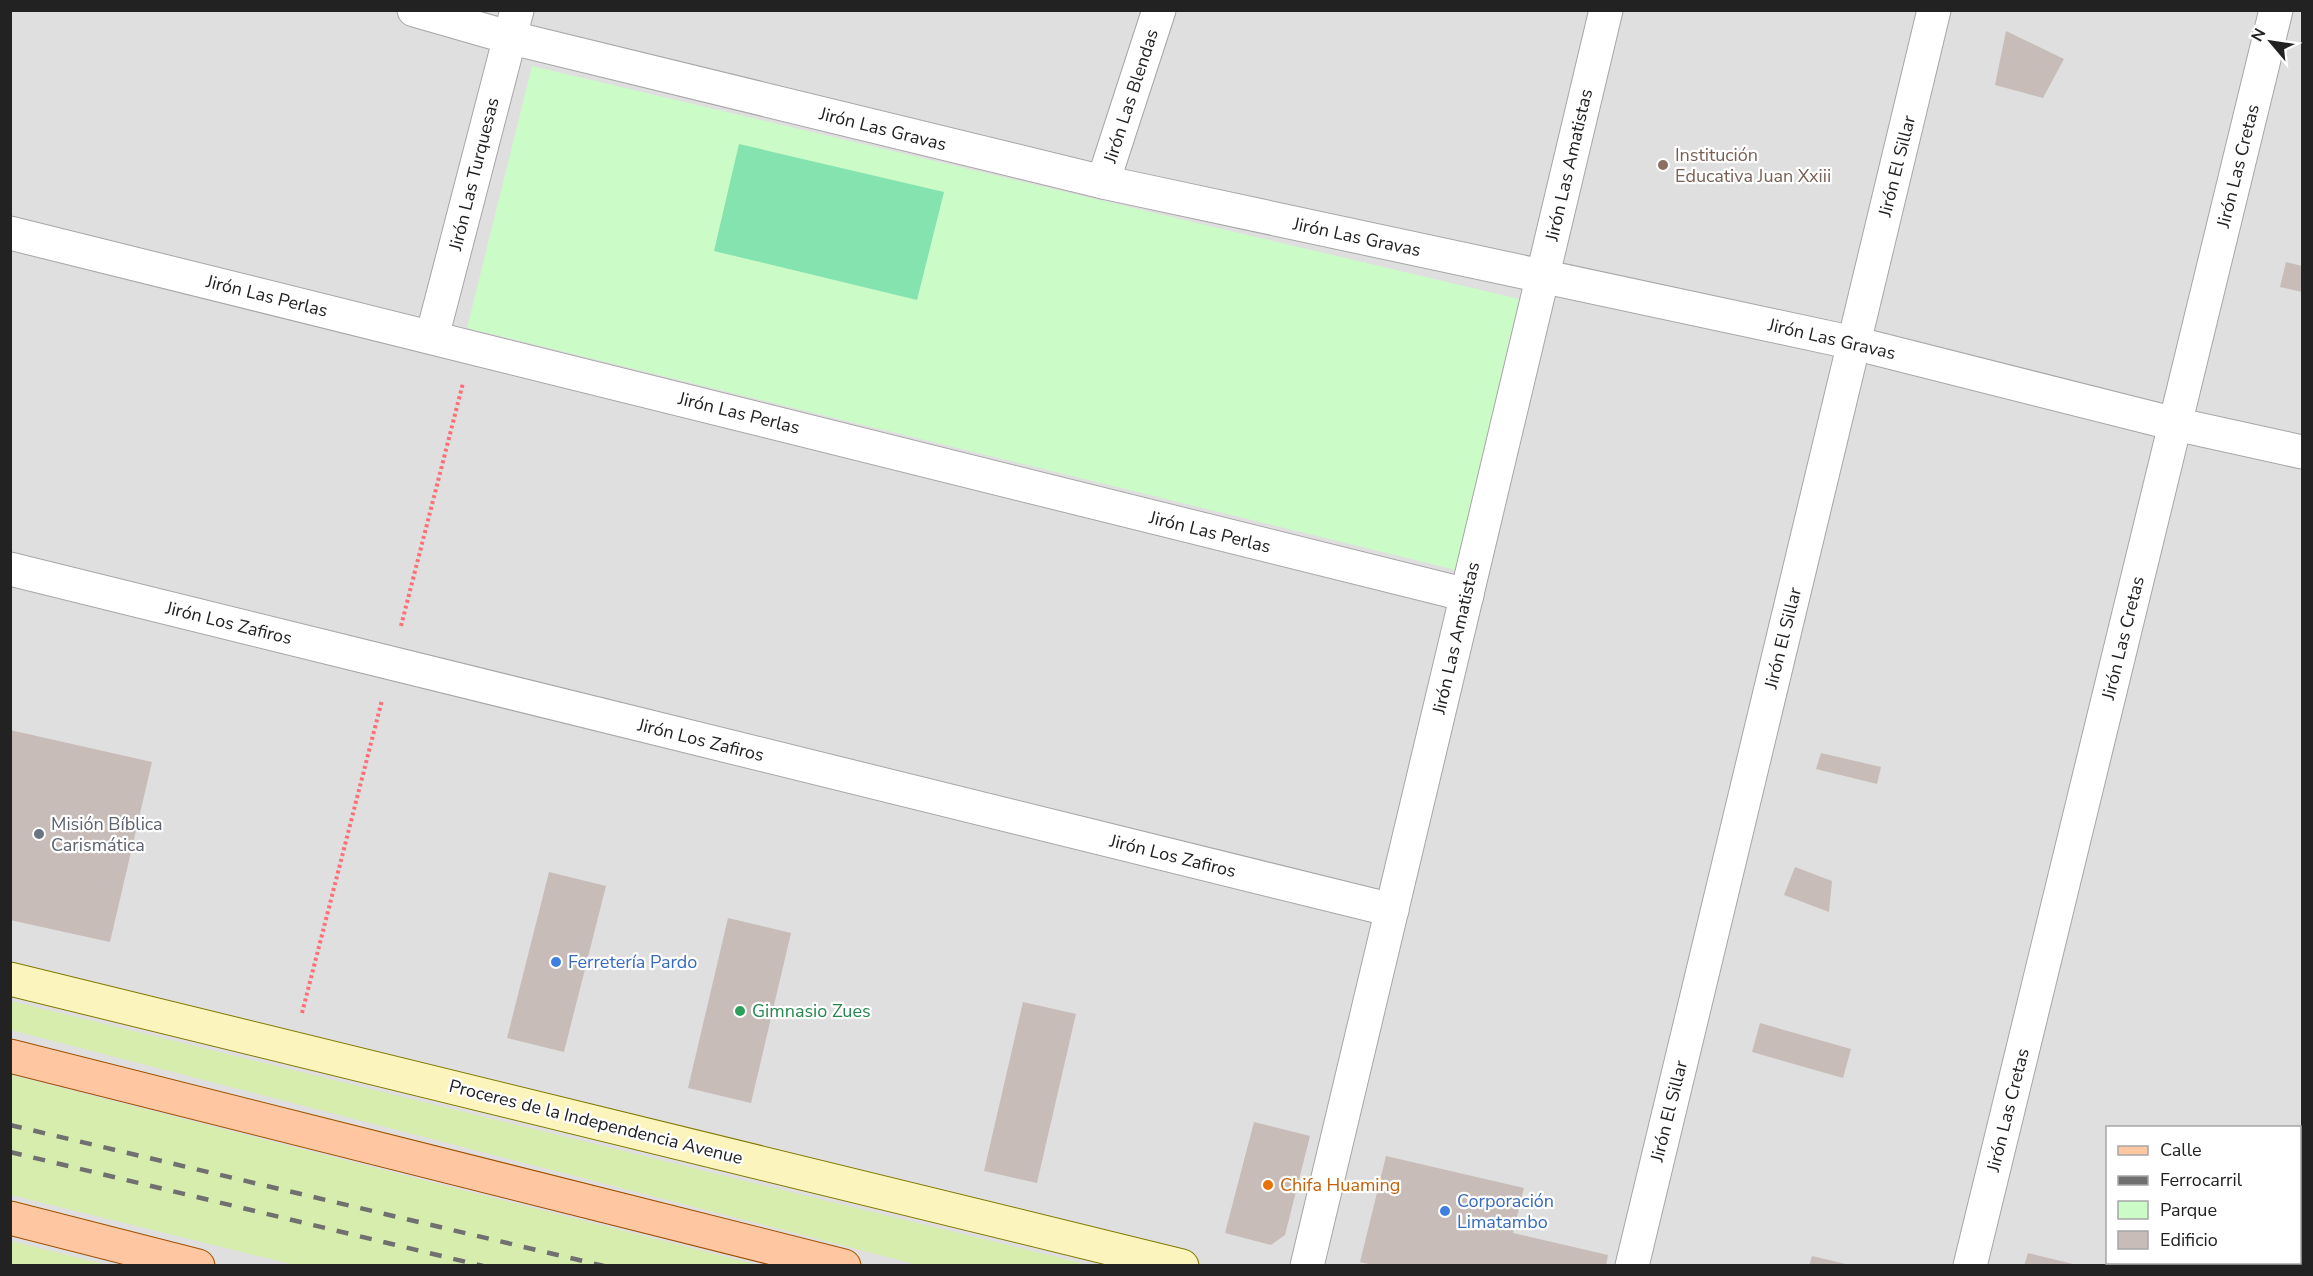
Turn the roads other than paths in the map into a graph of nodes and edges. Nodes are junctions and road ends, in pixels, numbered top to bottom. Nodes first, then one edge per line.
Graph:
1 (414, 10) edge
2 (1159, 10) edge
3 (1606, 10) edge
4 (1934, 10) edge
5 (2276, 10) edge
6 (513, 24) edge
7 (1103, 182) junction
8 (10, 233) edge
9 (1543, 277) junction
10 (432, 337) junction
11 (1854, 343) junction
12 (2175, 424) junction
13 (2302, 452) edge
14 (10, 569) edge
15 (1467, 595) junction
16 (1392, 910) junction
17 (10, 979) edge
18 (10, 1056) edge
19 (10, 1218) edge
20 (198, 1266) edge
21 (844, 1266) edge
22 (1182, 1266) edge
23 (1307, 1266) edge
24 (1632, 1266) edge
25 (1970, 1266) edge

1 - 6 street, Jirón Las Gravas
2 - 7 street, Jirón Las Blendas
3 - 9 street, Jirón Las Amatistas
4 - 11 street, Jirón El Sillar
5 - 12 street, Jirón Las Cretas
6 - 7 street, Jirón Las Gravas
6 - 10 street, Jirón Las Turquesas
7 - 9 street, Jirón Las Gravas
8 - 10 street, Jirón Las Perlas
9 - 11 street, Jirón Las Gravas
9 - 15 street, Jirón Las Amatistas
10 - 15 street, Jirón Las Perlas
11 - 12 street, Jirón Las Gravas
11 - 24 street, Jirón El Sillar
12 - 13 street, Jirón Las Gravas
12 - 25 street, Jirón Las Cretas
14 - 16 street, Jirón Los Zafiros
15 - 16 street, Jirón Las Amatistas
16 - 23 street, Jirón Las Amatistas
17 - 22 main road, Proceres de la Independencia Avenue
18 - 21 main road
19 - 20 main road

